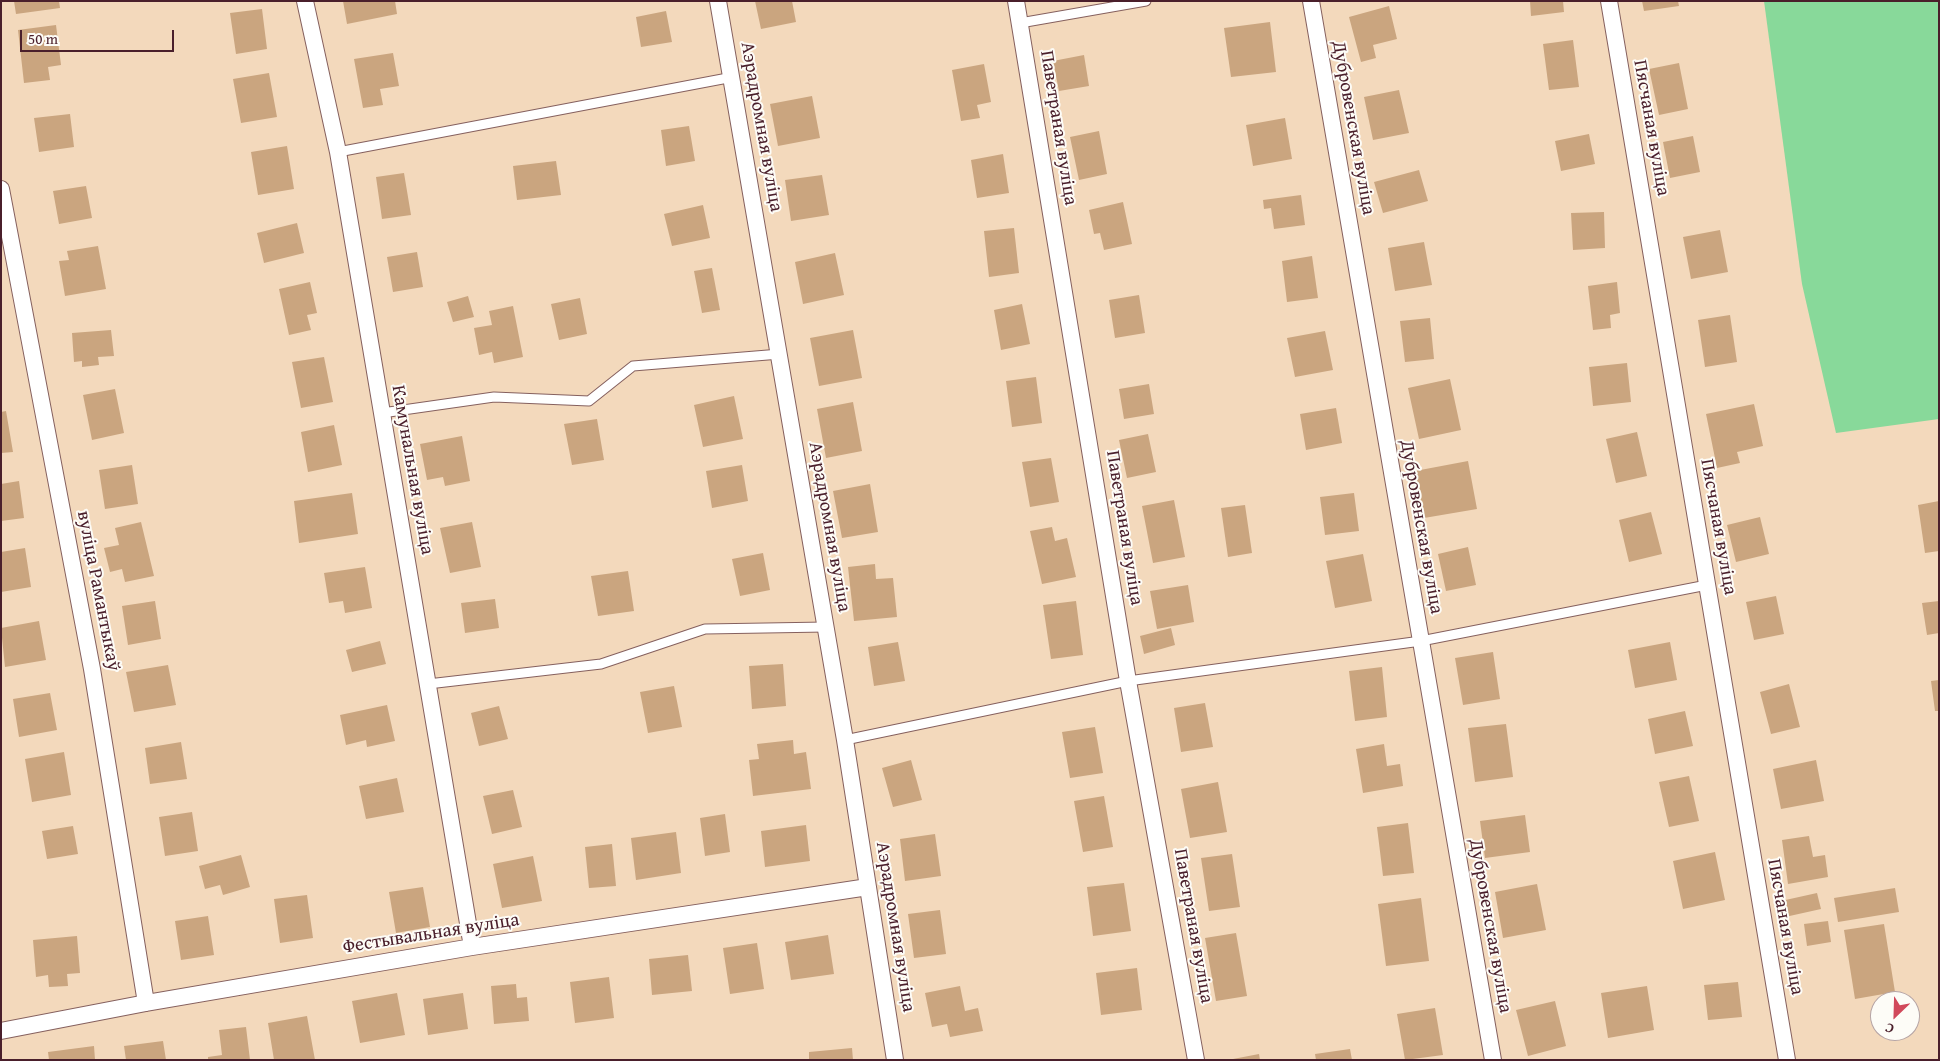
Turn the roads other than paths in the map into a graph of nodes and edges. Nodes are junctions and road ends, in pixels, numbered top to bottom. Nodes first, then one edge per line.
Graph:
1 (305, 1) edge
2 (718, 1) edge
3 (1016, 1) edge
4 (1146, 1) edge
5 (1311, 1) edge
6 (1609, 1) edge
7 (1020, 23) junction
8 (732, 76) junction
9 (338, 152) junction
10 (1, 189) edge
11 (780, 354) junction
12 (382, 413) junction
13 (1707, 585) junction
14 (826, 627) junction
15 (1421, 641) junction
16 (1128, 681) junction
17 (428, 684) junction
18 (845, 740) junction
19 (868, 887) junction
20 (472, 947) junction
21 (146, 1003) junction
22 (1, 1031) edge
23 (895, 1060) edge
24 (1196, 1060) edge
25 (1493, 1060) edge
26 (1787, 1060) edge

1 - 9 street, Камунальная вуліца
2 - 8 street, Аэрадромная вуліца
3 - 7 street, Паветраная вуліца
4 - 7 lane
5 - 15 street, Дубровенская вуліца
6 - 13 street, Пясчаная вуліца
7 - 16 street, Паветраная вуліца
8 - 9 lane
8 - 11 street, Аэрадромная вуліца
9 - 12 street, Камунальная вуліца
10 - 21 street, вуліца Рамантыкаў
11 - 12 lane
11 - 14 street, Аэрадромная вуліца
12 - 17 street, Камунальная вуліца
13 - 15 lane
13 - 26 street, Пясчаная вуліца
14 - 17 lane
14 - 18 street, Аэрадромная вуліца
15 - 16 lane
15 - 25 street, Дубровенская вуліца
16 - 18 lane
16 - 24 street, Паветраная вуліца
17 - 20 street, Камунальная вуліца
18 - 19 street, Аэрадромная вуліца
19 - 20 street, Фестывальная вуліца
19 - 23 street, Аэрадромная вуліца
20 - 21 street, Фестывальная вуліца
21 - 22 street, Фестывальная вуліца

